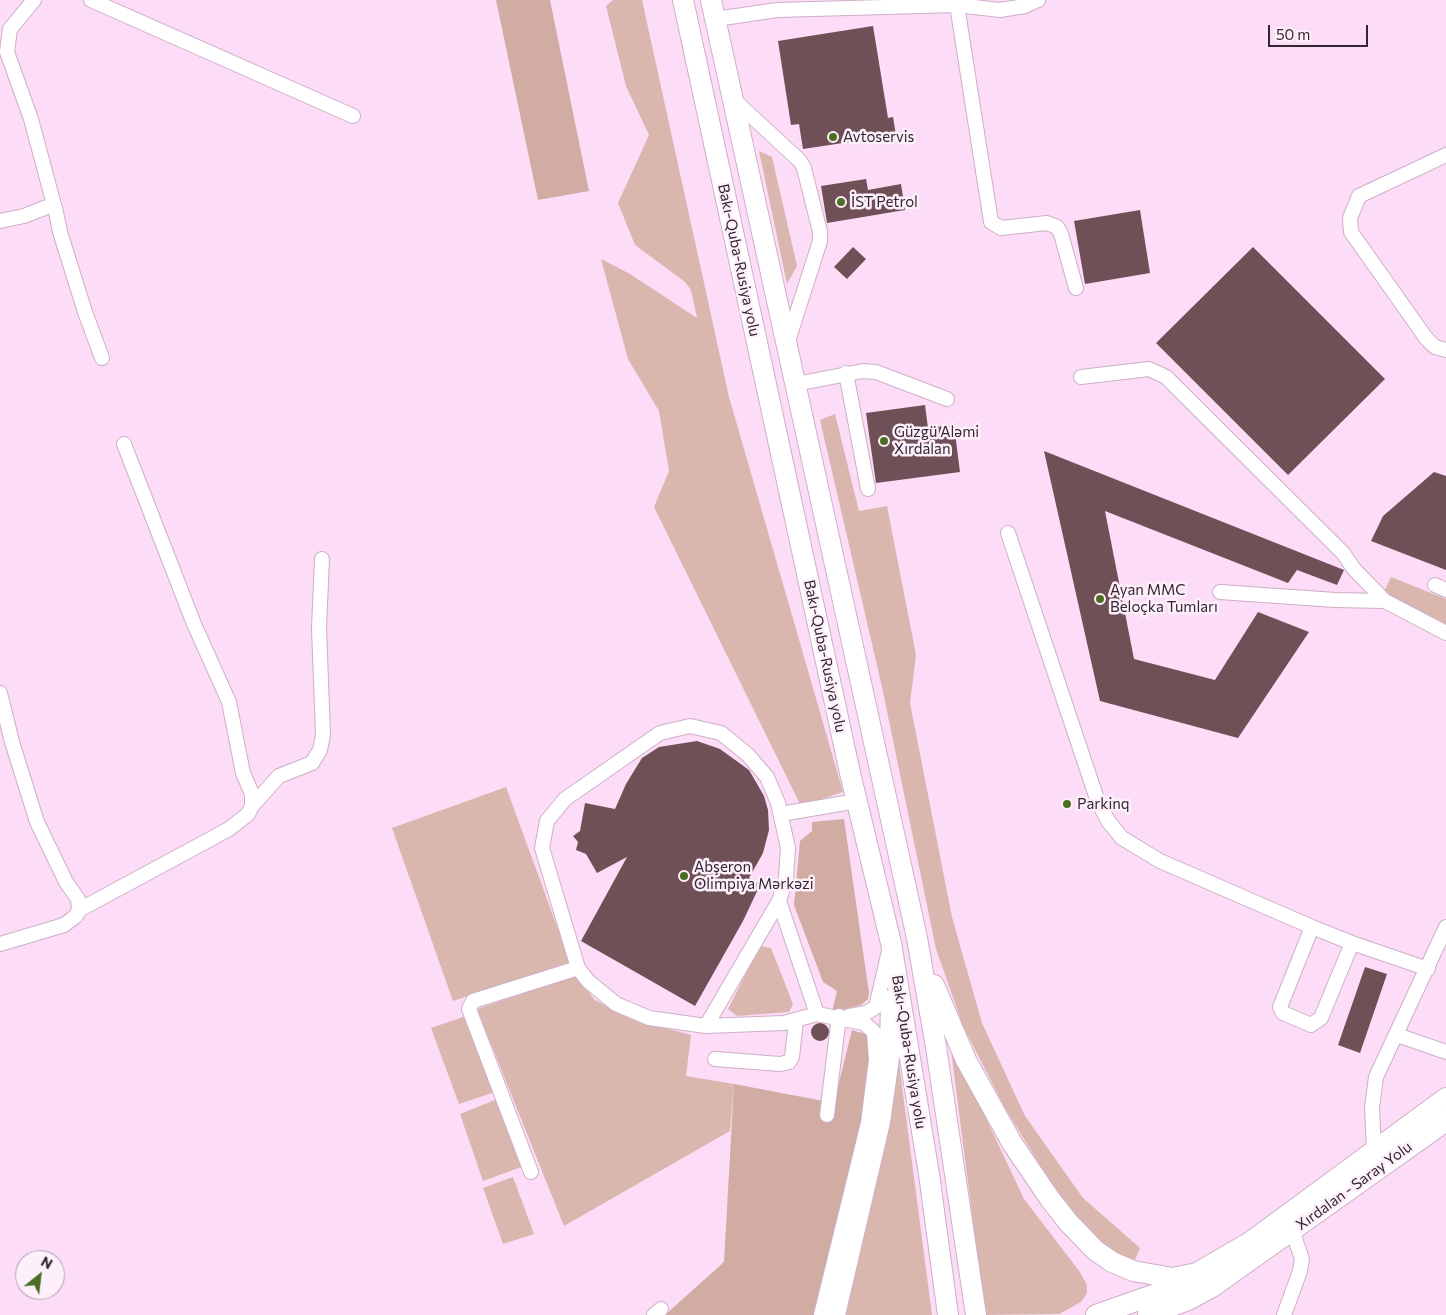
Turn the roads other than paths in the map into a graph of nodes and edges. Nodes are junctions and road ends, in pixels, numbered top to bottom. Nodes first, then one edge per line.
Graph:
1 (34, 0) edge
2 (91, 0) edge
3 (683, 0) edge
4 (1038, 0) edge
5 (957, 5) junction
6 (713, 10) edge
7 (733, 99) junction
8 (353, 116) dead end
9 (1446, 155) edge
10 (54, 205) junction
11 (0, 221) edge
12 (1076, 288) dead end
13 (787, 344) junction
14 (1446, 350) edge
15 (102, 358) dead end
16 (846, 374) junction
17 (1081, 377) dead end
18 (796, 384) junction
19 (947, 399) dead end
20 (124, 444) dead end
21 (868, 489) dead end
22 (1008, 533) dead end
23 (322, 559) dead end
24 (1220, 592) dead end
25 (1386, 601) junction
26 (1446, 633) edge
27 (0, 693) edge
28 (856, 801) junction
29 (252, 806) junction
30 (781, 814) junction
31 (779, 901) junction
32 (80, 910) junction
33 (1312, 927) junction
34 (1446, 927) edge
35 (916, 938) junction
36 (891, 943) junction
37 (1352, 943) junction
38 (0, 944) edge
39 (578, 968) junction
40 (1428, 969) junction
41 (817, 1014) junction
42 (838, 1016) junction
43 (796, 1020) junction
44 (706, 1026) junction
45 (1397, 1035) junction
46 (1446, 1052) edge
47 (715, 1059) dead end
48 (1446, 1098) edge
49 (827, 1115) dead end
50 (1446, 1121) edge
51 (1374, 1150) junction
52 (531, 1172) dead end
53 (1292, 1230) junction
54 (1258, 1247) junction
55 (821, 1315) edge
56 (835, 1315) edge
57 (948, 1315) edge
58 (976, 1315) edge
59 (1096, 1315) edge
60 (1148, 1315) edge
61 (1190, 1315) edge
62 (1284, 1315) edge

1 - 10 lane
2 - 8 lane
3 - 28 highway, Bakı-Quba-Rusiya yolu
4 - 5 lane
5 - 6 lane
5 - 12 lane
6 - 7 highway, Bakı-Quba-Rusiya yolu
7 - 13 highway, Bakı-Quba-Rusiya yolu
7 - 13 lane
9 - 14 lane
10 - 11 lane
10 - 15 lane
13 - 18 highway, Bakı-Quba-Rusiya yolu
16 - 18 lane
16 - 19 lane
16 - 21 lane
17 - 25 lane
18 - 35 highway, Bakı-Quba-Rusiya yolu
20 - 29 lane
22 - 33 lane
23 - 29 lane
24 - 25 lane
25 - 26 lane
27 - 32 lane
28 - 30 lane
28 - 36 highway, Bakı-Quba-Rusiya yolu
29 - 32 lane
30 - 31 lane
30 - 39 lane
31 - 41 lane
31 - 44 lane
32 - 38 lane
33 - 37 lane
33 - 37 lane
34 - 40 lane
35 - 54 highway
35 - 58 highway, Bakı-Quba-Rusiya yolu
36 - 42 lane
36 - 56 highway
36 - 57 highway, Bakı-Quba-Rusiya yolu
37 - 40 lane
39 - 44 lane
39 - 52 lane
40 - 45 lane
41 - 42 lane
41 - 43 lane
42 - 49 lane
42 - 55 lane
43 - 44 lane
43 - 47 lane
45 - 46 lane
45 - 51 lane
48 - 51 highway
50 - 53 highway, Xırdalan - Saray Yolu
51 - 54 highway
53 - 54 highway, Xırdalan - Saray Yolu
53 - 62 lane
54 - 59 highway
54 - 60 highway
54 - 61 highway

